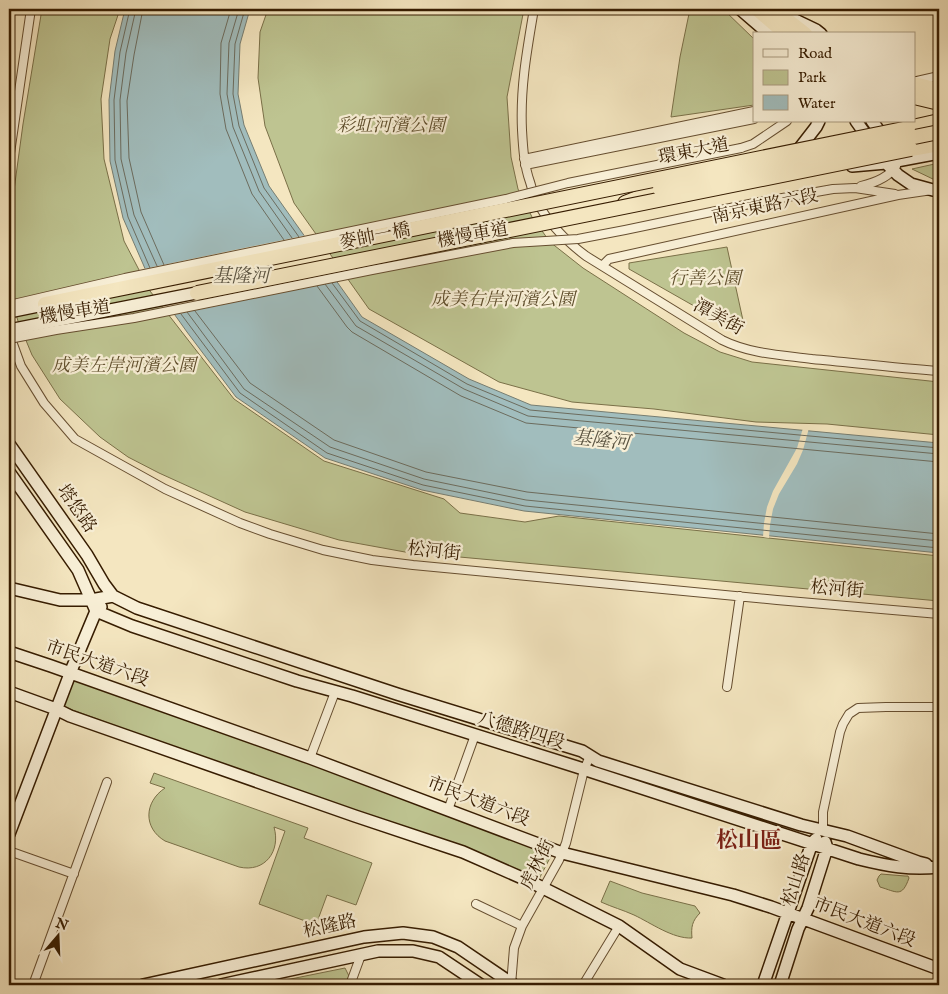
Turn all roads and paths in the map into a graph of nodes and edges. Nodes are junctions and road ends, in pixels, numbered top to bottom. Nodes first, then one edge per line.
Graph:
1 (31, 9) edge
2 (534, 9) edge
3 (740, 9) edge
4 (757, 9) edge
5 (773, 9) edge
6 (783, 13) edge
7 (767, 32) edge
8 (784, 32) edge
9 (802, 32) edge
10 (803, 32) edge
11 (818, 32) edge
12 (939, 76) edge
13 (916, 82) edge
14 (916, 82) edge
15 (939, 90) edge
16 (916, 97) edge
17 (939, 103) edge
18 (753, 111) edge
19 (753, 119) edge
20 (939, 120) edge
21 (784, 122) edge
22 (818, 122) edge
23 (857, 122) edge
24 (873, 122) edge
25 (880, 132) junction
26 (939, 132) edge
27 (10, 133) edge
28 (867, 136) junction
29 (939, 144) edge
30 (799, 149) junction
31 (939, 153) edge
32 (9, 160) edge
33 (524, 162) junction
34 (893, 165) junction
35 (748, 181) joint
36 (854, 188) junction
37 (660, 189) junction
38 (603, 190) junction
39 (936, 190) edge
40 (898, 195) junction
41 (603, 211) junction
42 (602, 266) junction
43 (9, 305) edge
44 (9, 313) edge
45 (9, 336) edge
46 (939, 371) edge
47 (9, 444) edge
48 (9, 472) edge
49 (9, 588) edge
50 (114, 596) junction
51 (740, 596) junction
52 (91, 600) junction
53 (96, 611) junction
54 (939, 614) edge
55 (9, 652) edge
56 (71, 673) junction
57 (727, 687) dead end
58 (9, 692) edge
59 (334, 692) junction
60 (939, 707) edge
61 (56, 709) junction
62 (475, 736) junction
63 (590, 756) junction
64 (310, 758) junction
65 (584, 770) junction
66 (107, 782) dead end
67 (448, 810) junction
68 (823, 830) junction
69 (9, 834) edge
70 (812, 843) junction
71 (826, 848) junction
72 (9, 850) edge
73 (562, 853) junction
74 (939, 866) edge
75 (74, 874) junction
76 (542, 889) junction
77 (476, 904) dead end
78 (788, 913) junction
79 (803, 919) junction
80 (522, 926) junction
81 (619, 926) junction
82 (362, 955) junction
83 (939, 969) edge
84 (33, 985) edge
85 (143, 985) edge
86 (222, 985) edge
87 (350, 985) edge
88 (481, 985) edge
89 (512, 985) edge
90 (583, 985) edge
91 (723, 985) edge
92 (763, 985) edge
93 (780, 985) edge

1 - 27 street
2 - 33 street, 潭美街
3 - 7 main road
4 - 8 highway
5 - 9 highway
6 - 10 main road
6 - 11 main road
12 - 13 street
14 - 15 highway
16 - 17 highway
18 - 33 street
19 - 33 street
20 - 25 main road
20 - 38 highway, 環東大道, bridge
21 - 43 street, 機慢車道, bridge
22 - 30 main road
23 - 28 main road
24 - 25 main road
25 - 28 main road
25 - 34 main road
26 - 37 highway, bridge
27 - 32 street
28 - 30 main road
28 - 34 main road
29 - 41 highway, bridge
30 - 44 main road, 麥帥一橋, bridge
31 - 34 main road, 南京東路六段
33 - 42 street, 潭美街
34 - 35 main road, 南京東路六段
34 - 36 street, 機慢車道
34 - 39 main road
35 - 45 main road, 麥帥一橋, bridge
36 - 40 street, 機慢車道
36 - 45 street, 機慢車道, bridge
37 - 38 highway, bridge
37 - 41 highway, bridge
38 - 44 highway, 麥帥一橋, bridge
39 - 40 street, 南京東路六段
40 - 42 street, 南京東路六段
41 - 45 highway, 麥帥一橋, bridge
42 - 46 street, 潭美街
45 - 51 street, 松河街
47 - 50 main road, 塔悠路
48 - 52 main road, 塔悠路
49 - 52 main road
50 - 52 main road
50 - 53 main road
50 - 63 main road, 八德路四段
51 - 54 street, 松河街
51 - 57 street
52 - 53 main road, 塔悠路
53 - 56 main road
53 - 59 main road, 八德路四段
55 - 56 main road, 市民大道六段
56 - 61 main road
56 - 64 main road, 市民大道六段
58 - 61 main road
59 - 62 main road, 八德路四段
59 - 64 street
60 - 68 street
61 - 69 main road
61 - 76 main road
62 - 65 main road, 八德路四段
62 - 67 street
63 - 65 street, 虎林街
63 - 68 main road, 八德路四段
64 - 67 main road, 市民大道六段
65 - 70 main road, 八德路四段
65 - 73 street, 虎林街
66 - 75 street
67 - 73 main road, 市民大道六段
68 - 70 main road, 松山路
68 - 71 main road, 松山路
68 - 74 main road, 八德路四段
70 - 71 main road, 八德路四段
70 - 78 main road, 松山路
71 - 74 main road, 八德路四段
71 - 79 main road, 松山路
72 - 75 street
73 - 76 street, 虎林街
73 - 78 main road, 市民大道六段
75 - 84 street
76 - 80 street, 虎林街
76 - 81 main road
77 - 80 street
78 - 79 main road, 市民大道六段
78 - 92 main road, 松山路
79 - 83 main road, 市民大道六段
79 - 93 main road, 松山路
80 - 89 street, 虎林街
81 - 90 street
81 - 91 main road
82 - 86 main road, 松隆路
82 - 87 street
82 - 88 main road, 松隆路
85 - 89 main road, 松隆路

